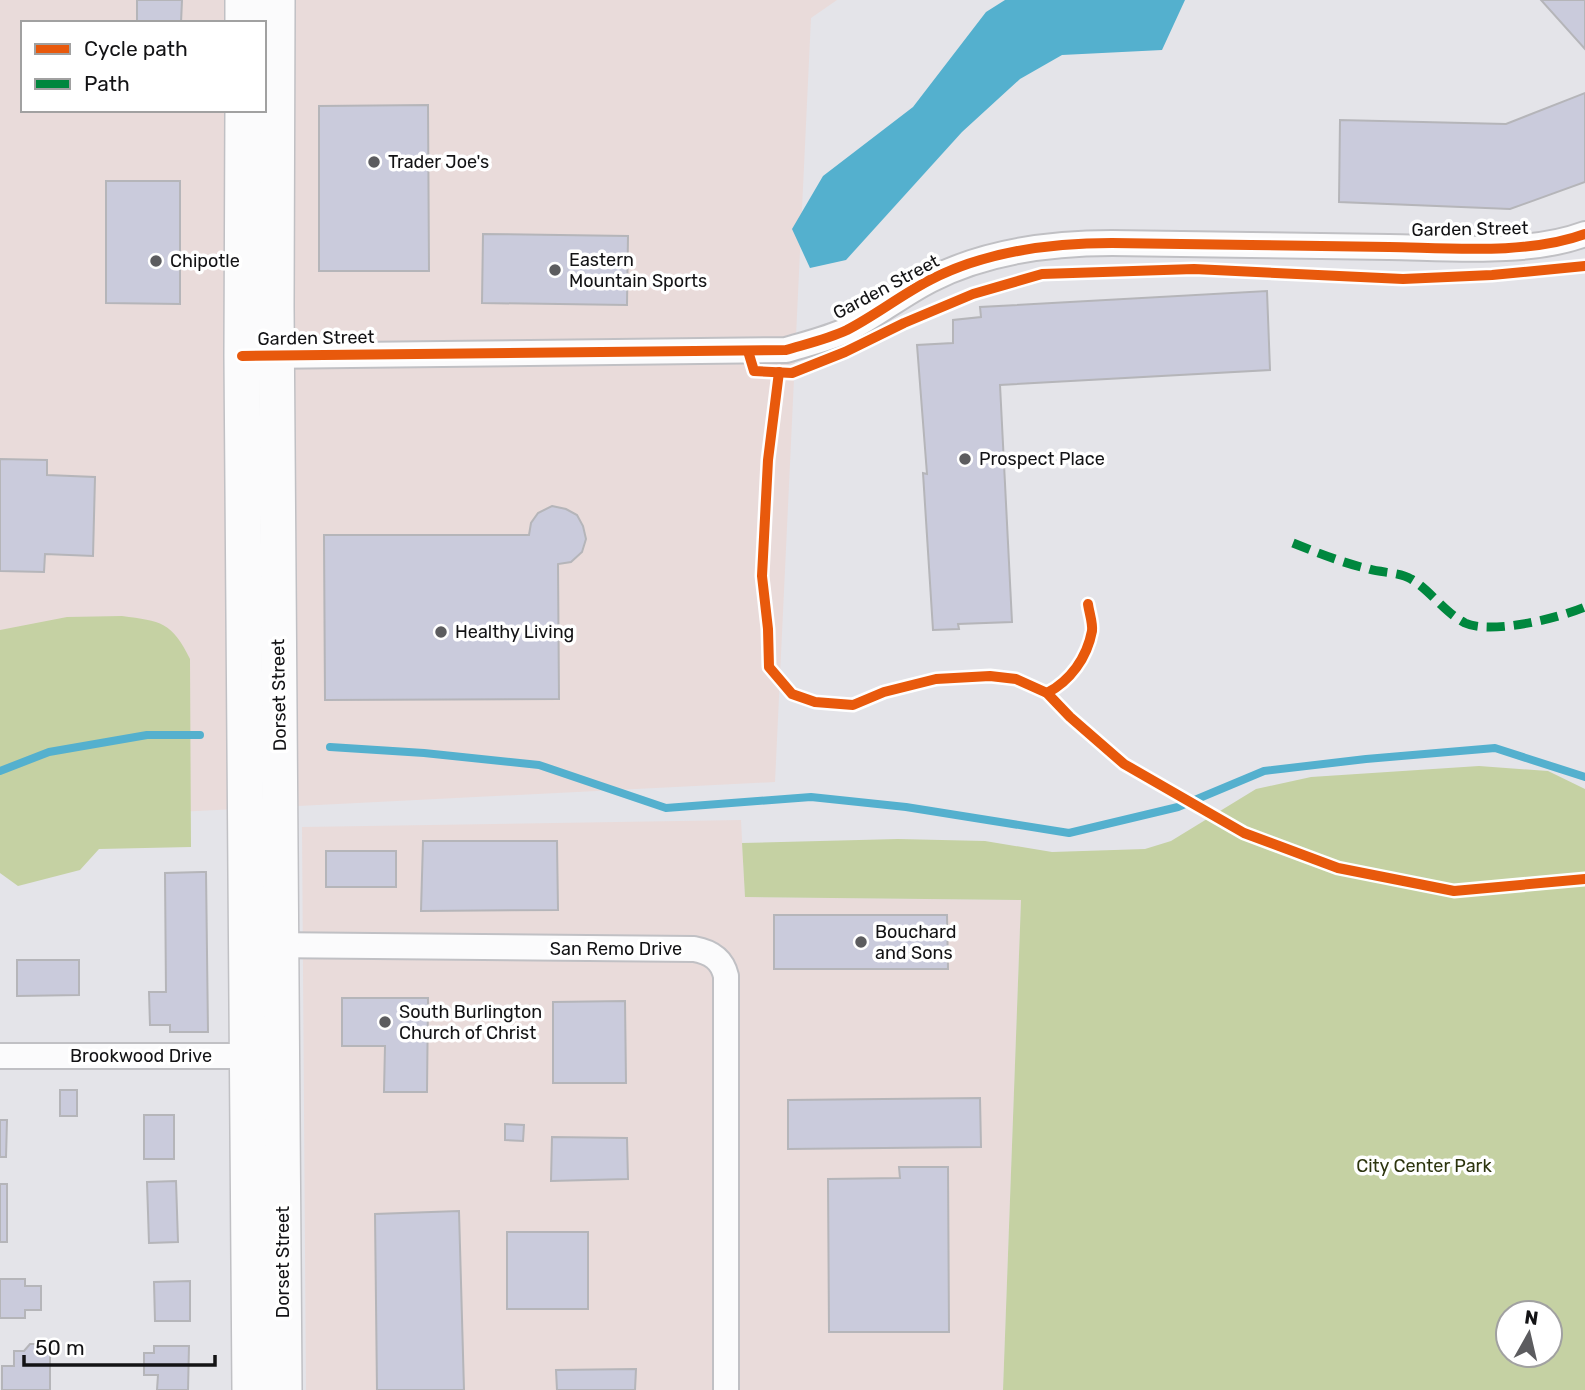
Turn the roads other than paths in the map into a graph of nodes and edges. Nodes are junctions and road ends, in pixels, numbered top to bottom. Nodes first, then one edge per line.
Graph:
1 (243, 0) edge
2 (276, 0) edge
3 (243, 21) edge
4 (243, 112) edge
5 (1585, 234) edge
6 (259, 356) junction
7 (264, 945) junction
8 (0, 1056) edge
9 (248, 1056) junction
10 (282, 1056) junction
11 (250, 1390) edge
12 (284, 1390) edge
13 (726, 1390) edge

1 - 3 main road
2 - 6 main road, Dorset Street
4 - 6 main road, Dorset Street
5 - 6 street, Garden Street
6 - 7 main road, Dorset Street
7 - 9 main road, Dorset Street
7 - 10 main road, Dorset Street
7 - 13 street, San Remo Drive
8 - 9 street, Brookwood Drive
9 - 10 street, Brookwood Drive
9 - 11 main road, Dorset Street
10 - 12 main road, Dorset Street

